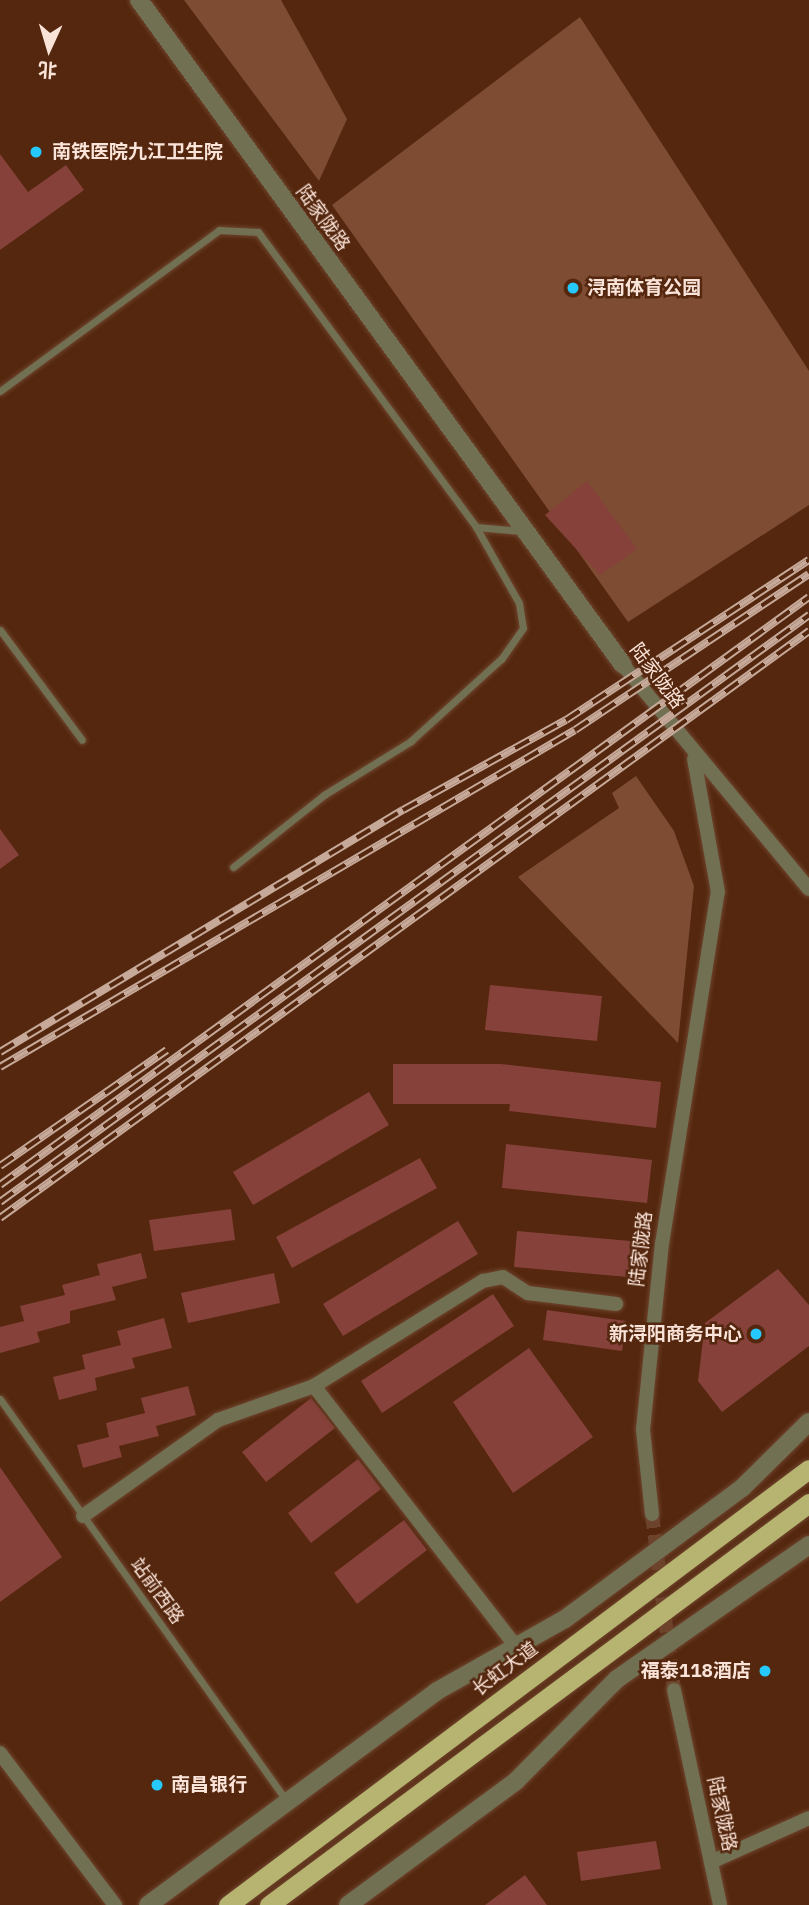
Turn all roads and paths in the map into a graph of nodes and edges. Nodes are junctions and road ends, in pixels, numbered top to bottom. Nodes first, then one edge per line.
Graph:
1 (139, 0) edge
2 (0, 391) edge
3 (476, 527) junction
4 (525, 531) junction
5 (0, 630) edge
6 (622, 666) joint
7 (82, 740) dead end
8 (694, 759) junction
9 (233, 867) dead end
10 (809, 889) edge
11 (616, 1304) dead end
12 (314, 1386) junction
13 (0, 1399) edge
14 (809, 1422) edge
15 (809, 1469) edge
16 (809, 1503) edge
17 (652, 1514) tunnel mouth
18 (83, 1516) junction
19 (809, 1545) edge
20 (516, 1646) junction
21 (674, 1690) tunnel mouth
22 (0, 1753) edge
23 (288, 1802) junction
24 (809, 1818) edge
25 (711, 1862) junction
26 (115, 1905) edge
27 (148, 1905) edge
28 (228, 1905) edge
29 (270, 1905) edge
30 (348, 1905) edge
31 (720, 1905) edge

1 - 4 street, 陆家陇路
2 - 3 lane
3 - 4 lane
3 - 9 lane
4 - 6 street, 陆家陇路
5 - 7 lane
6 - 8 street, 陆家陇路
8 - 10 street
8 - 17 street, 陆家陇路
11 - 12 street
12 - 18 street
12 - 20 street
13 - 18 lane, 站前西路
14 - 20 street
15 - 28 highway, 长虹大道
16 - 29 highway
18 - 23 lane, 站前西路
19 - 30 street
20 - 23 street
21 - 25 street, 陆家陇路
22 - 26 street
23 - 27 street
24 - 25 street
25 - 31 street, 陆家陇路

